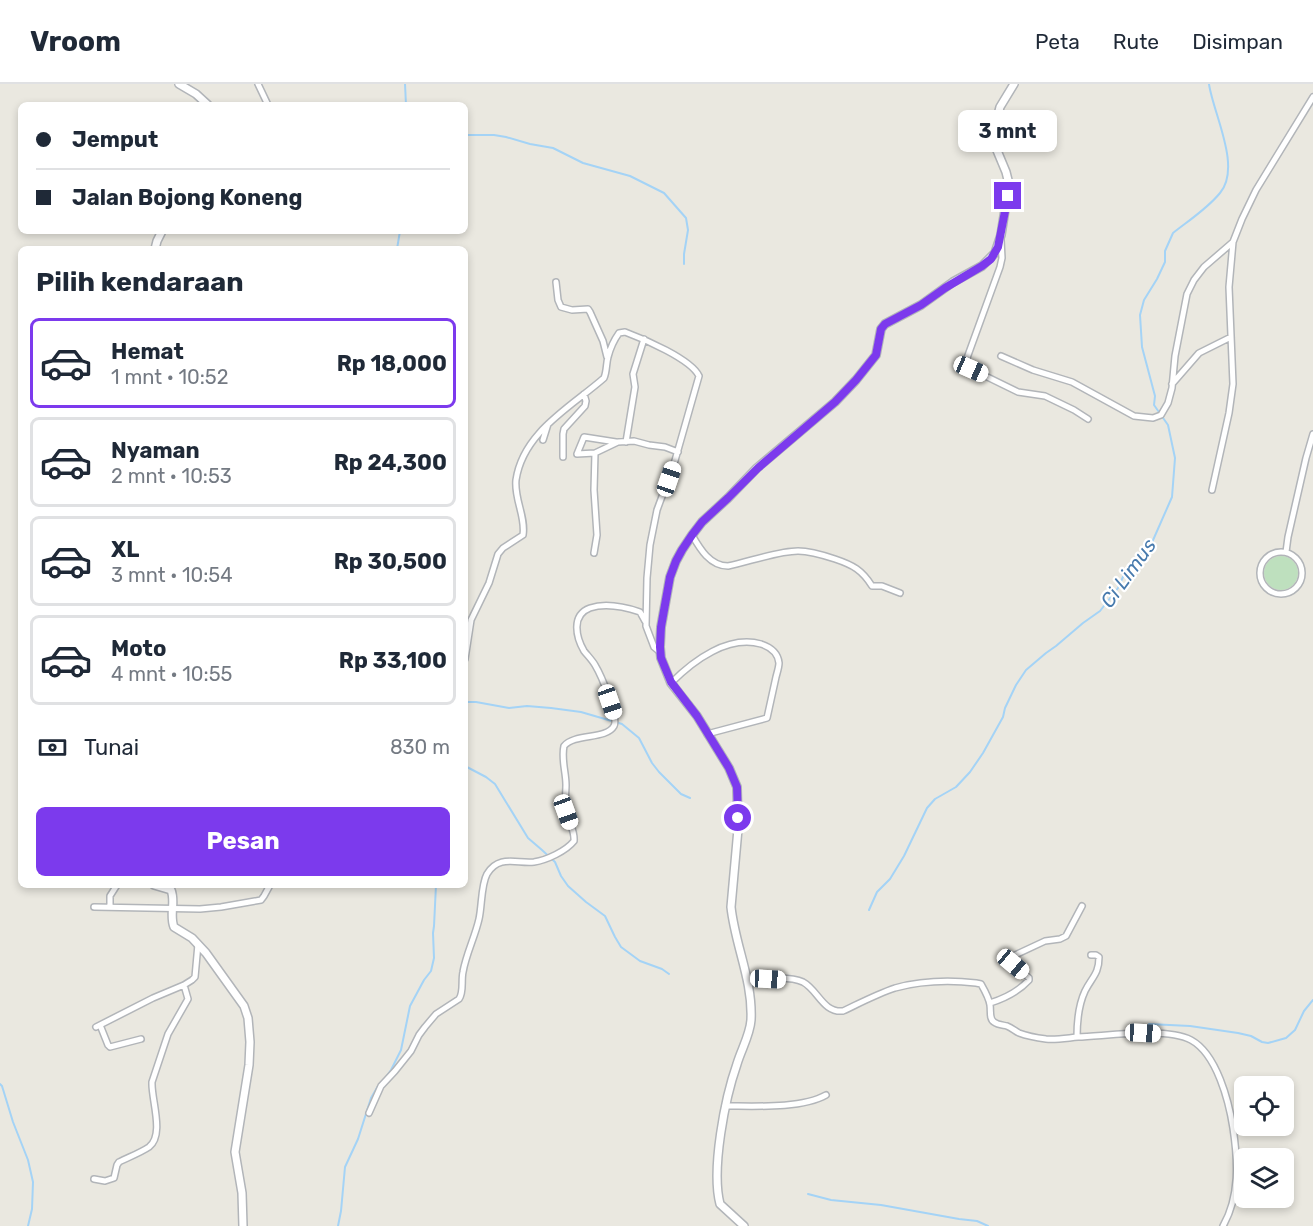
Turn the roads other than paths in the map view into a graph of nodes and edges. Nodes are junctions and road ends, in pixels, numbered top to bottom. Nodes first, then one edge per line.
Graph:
1 (179, 84) edge
2 (258, 84) edge
3 (1014, 84) edge
4 (191, 87) edge
5 (1313, 97) edge
6 (206, 102) edge
7 (267, 102) edge
8 (1001, 235) junction
9 (1233, 242) junction
10 (556, 282) dead end
11 (1231, 337) junction
12 (644, 339) junction
13 (1001, 356) dead end
14 (607, 358) junction
15 (1172, 384) junction
16 (584, 394) junction
17 (1088, 419) dead end
18 (548, 423) junction
19 (1313, 434) edge
20 (543, 440) dead end
21 (618, 442) junction
22 (626, 442) junction
23 (678, 452) junction
24 (595, 453) junction
25 (563, 457) dead end
26 (1212, 490) dead end
27 (692, 535) junction
28 (1286, 552) junction
29 (594, 553) dead end
30 (900, 593) dead end
31 (646, 626) junction
32 (468, 640) edge
33 (660, 652) junction
34 (671, 682) junction
35 (707, 734) junction
36 (115, 888) edge
37 (174, 888) edge
38 (268, 888) edge
39 (1082, 906) dead end
40 (94, 907) dead end
41 (110, 907) junction
42 (172, 909) junction
43 (198, 944) junction
44 (1091, 955) dead end
45 (747, 981) junction
46 (184, 985) junction
47 (990, 1003) junction
48 (1077, 1037) junction
49 (141, 1039) dead end
50 (826, 1095) dead end
51 (725, 1106) junction
52 (369, 1113) dead end
53 (94, 1179) dead end
54 (243, 1226) edge
55 (744, 1226) edge
56 (1223, 1226) edge

1 - 4 street
2 - 7 street
3 - 8 street
4 - 6 street
5 - 9 street
8 - 17 street
8 - 27 street
9 - 11 street
9 - 15 street
10 - 14 street
11 - 15 street
11 - 26 street
12 - 14 street
12 - 22 street
12 - 23 street
13 - 15 street
14 - 16 street
16 - 18 street
16 - 25 street
18 - 20 street
18 - 32 street
19 - 28 street
21 - 22 street
21 - 24 street
21 - 24 street
22 - 23 street
23 - 31 street
24 - 29 street
27 - 30 street
27 - 33 street
28 - 28 street
31 - 33 street
31 - 52 street
33 - 34 street
34 - 35 street
34 - 35 street
35 - 45 street
36 - 41 street
37 - 42 street
38 - 42 street
39 - 47 street
40 - 41 street
41 - 42 street
42 - 43 street
43 - 46 street
43 - 54 street
44 - 48 street
45 - 47 street
45 - 51 street
46 - 49 street
46 - 53 street
47 - 48 street
48 - 56 street
50 - 51 street
51 - 55 street

